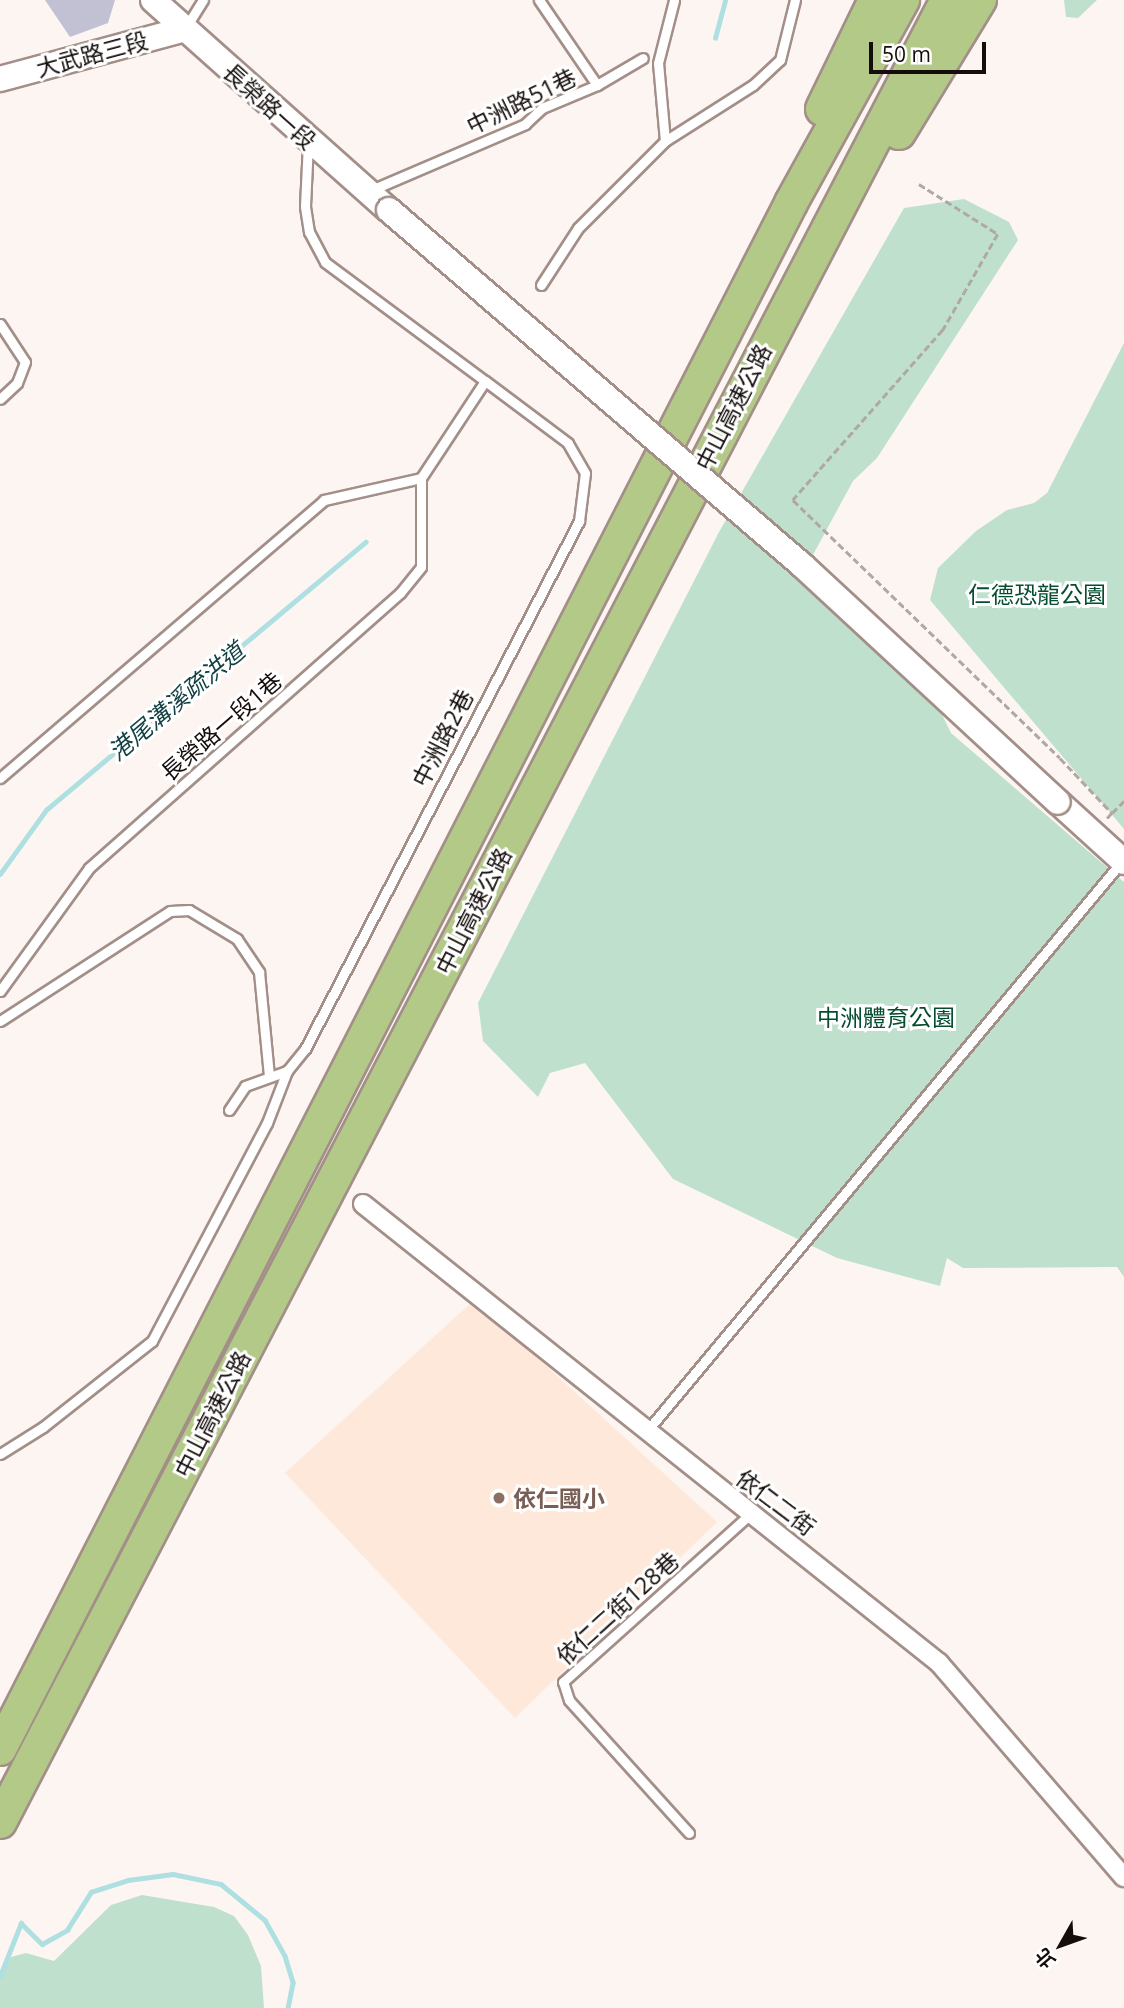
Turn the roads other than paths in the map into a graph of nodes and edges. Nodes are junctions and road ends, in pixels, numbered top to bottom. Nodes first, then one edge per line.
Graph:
1 (153, 0) edge
2 (203, 0) edge
3 (539, 0) edge
4 (674, 0) edge
5 (796, 0) edge
6 (875, 0) edge
7 (902, 0) edge
8 (947, 0) edge
9 (980, 0) edge
10 (185, 29) junction
11 (643, 58) dead end
12 (0, 79) edge
13 (597, 85) junction
14 (308, 140) junction
15 (665, 141) junction
16 (368, 191) junction
17 (752, 278) junction
18 (541, 285) dead end
19 (787, 303) junction
20 (0, 324) edge
21 (485, 380) junction
22 (0, 399) edge
23 (421, 478) junction
24 (0, 778) edge
25 (1123, 861) edge
26 (0, 991) edge
27 (0, 1021) edge
28 (287, 1071) junction
29 (269, 1075) junction
30 (229, 1110) dead end
31 (363, 1204) dead end
32 (646, 1432) junction
33 (0, 1454) edge
34 (750, 1514) junction
35 (0, 1749) edge
36 (0, 1822) edge
37 (689, 1833) dead end
38 (1124, 1877) edge

1 - 10 street, 長榮路一段
2 - 10 lane
3 - 13 lane, 中洲路51巷
4 - 15 lane
5 - 15 lane
6 - 17 highway
7 - 17 highway, 中山高速公路
8 - 19 highway, 中山高速公路
9 - 19 highway
10 - 12 street, 大武路三段
10 - 14 street, 長榮路一段
11 - 13 lane
13 - 16 lane, 中洲路51巷
14 - 16 street, 長榮路一段
14 - 21 lane
15 - 18 lane
16 - 25 street, 長榮路一段, bridge
17 - 35 highway, 中山高速公路
19 - 36 highway, 中山高速公路
20 - 22 lane
21 - 23 lane
21 - 28 lane, 中洲路2巷
23 - 24 lane
23 - 26 lane, 長榮路一段1巷
25 - 32 lane
27 - 29 lane
28 - 29 lane
28 - 33 lane, 中洲路2巷
29 - 30 lane
31 - 32 street, 依仁二街
32 - 34 street, 依仁二街
34 - 37 lane, 依仁二街128巷
34 - 38 street, 依仁二街

